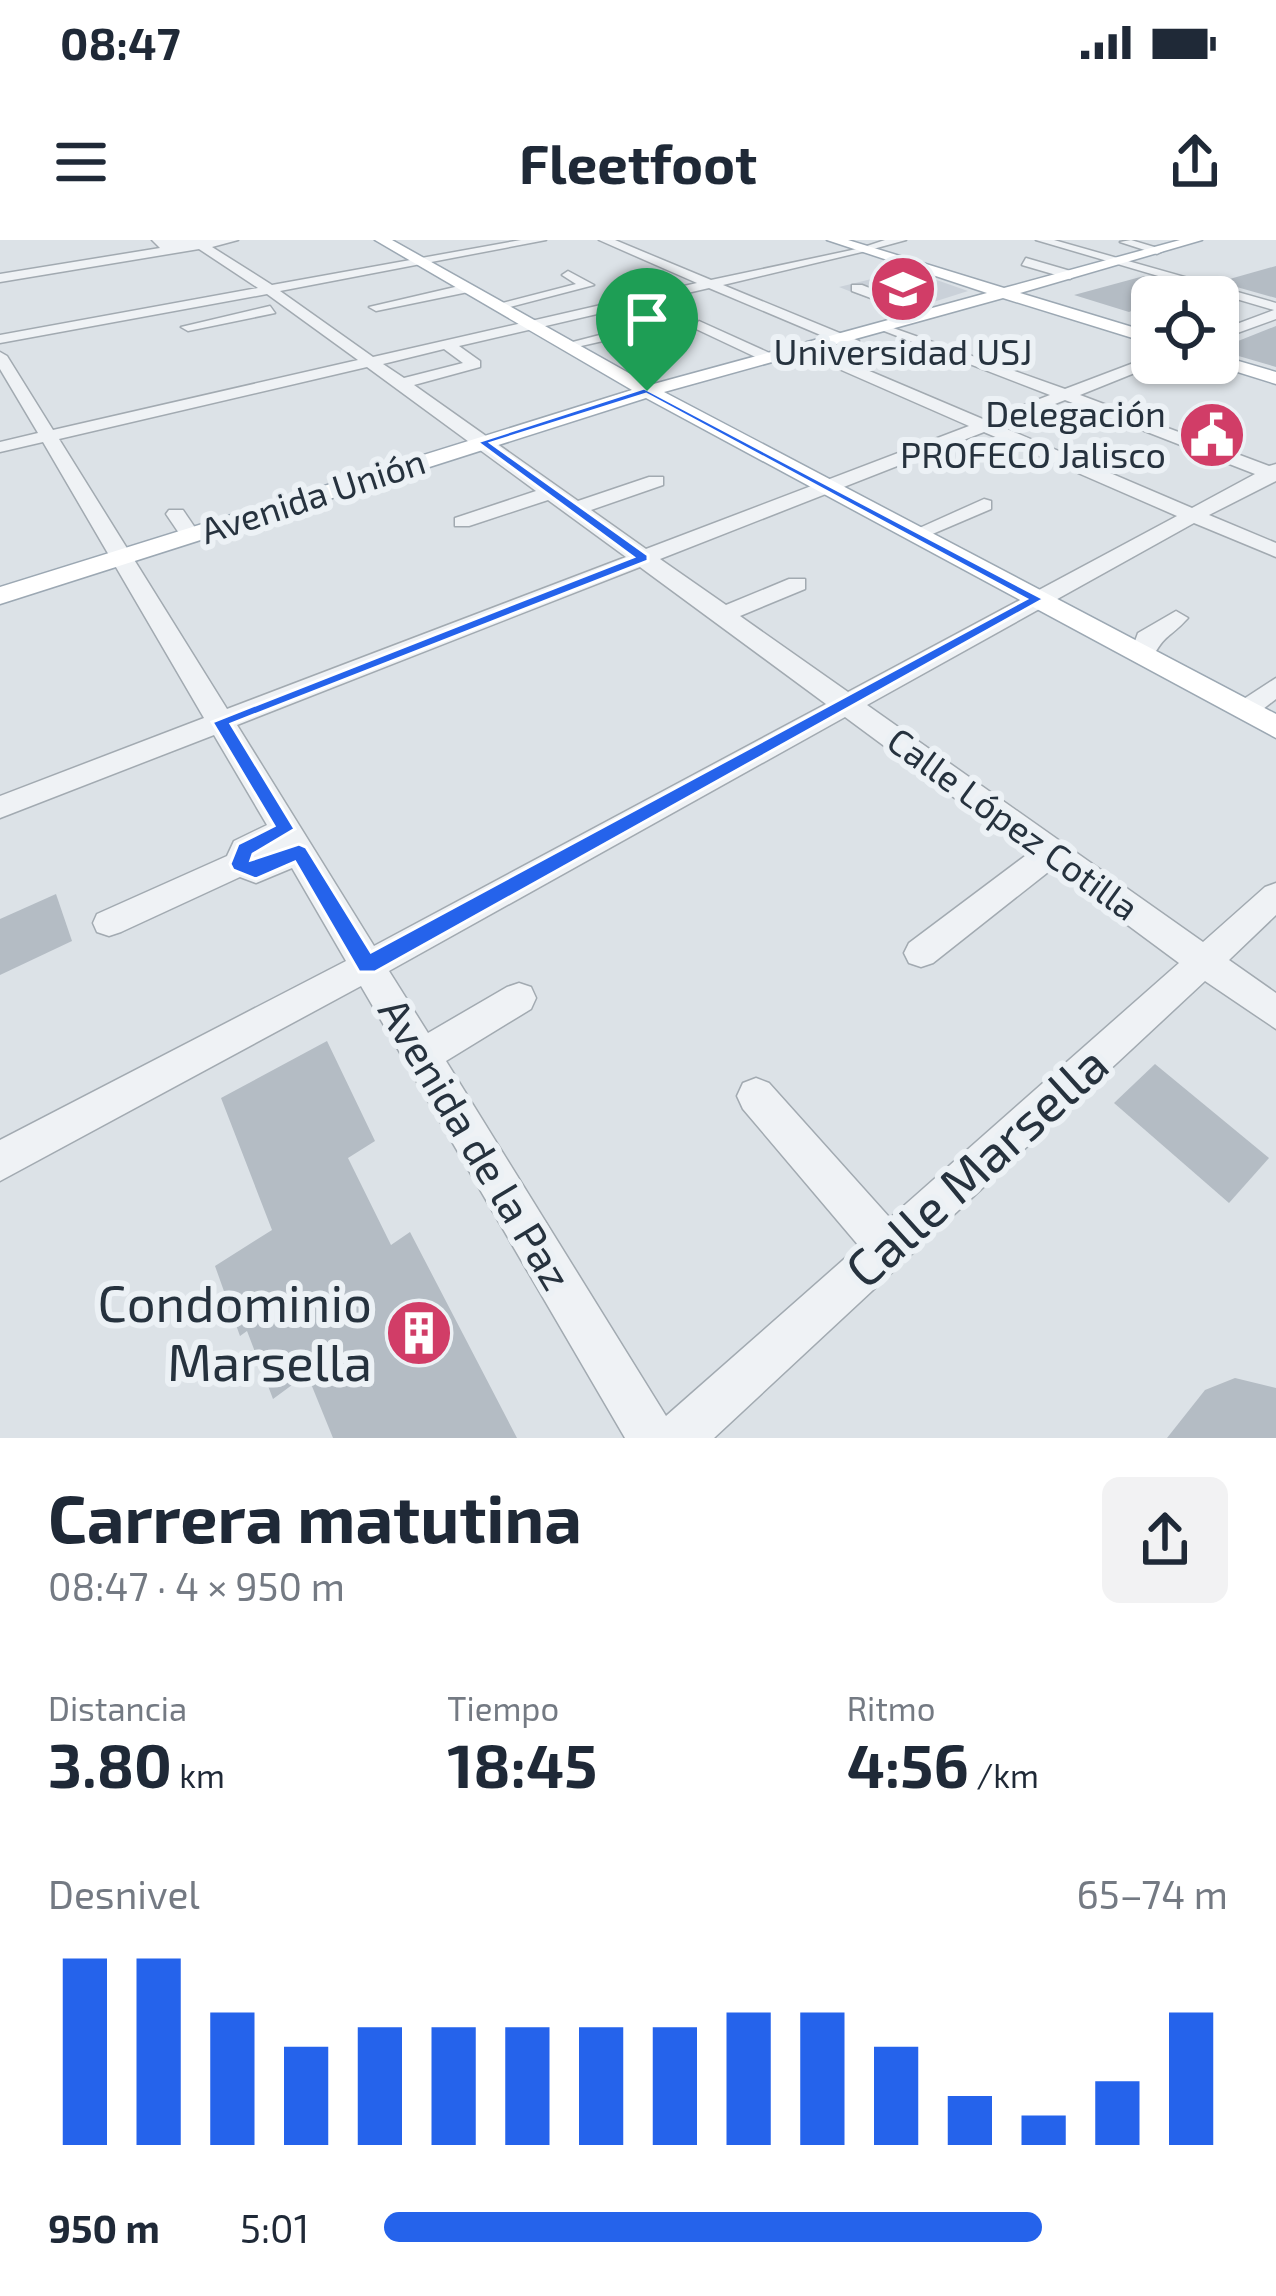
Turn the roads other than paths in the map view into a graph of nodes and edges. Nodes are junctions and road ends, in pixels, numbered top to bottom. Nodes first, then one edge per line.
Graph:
1 (232, 240) edge
2 (382, 240) edge
3 (540, 240) edge
4 (605, 240) edge
5 (620, 240) edge
6 (835, 240) edge
7 (900, 240) edge
8 (1025, 240) edge
9 (1042, 240) edge
10 (1126, 242) edge
11 (1202, 242) edge
12 (161, 243) edge
13 (201, 243) edge
14 (863, 245) edge
15 (1156, 250) junction
16 (403, 251) junction
17 (421, 262) junction
18 (1026, 262) dead end
19 (335, 263) dead end
20 (1121, 265) junction
21 (0, 275) edge
22 (568, 275) dead end
23 (1070, 275) junction
24 (716, 283) junction
25 (468, 288) junction
26 (857, 288) dead end
27 (270, 290) junction
28 (910, 292) dead end
29 (1016, 296) junction
30 (885, 298) junction
31 (619, 305) junction
32 (292, 306) junction
33 (498, 306) junction
34 (376, 307) dead end
35 (770, 308) junction
36 (1276, 311) edge
37 (927, 314) junction
38 (738, 317) dead end
39 (699, 325) dead end
40 (1239, 325) edge
41 (188, 327) dead end
42 (891, 329) junction
43 (541, 330) junction
44 (1131, 332) edge
45 (0, 339) edge
46 (854, 339) junction
47 (446, 344) junction
48 (568, 345) junction
49 (810, 351) junction
50 (405, 354) junction
51 (463, 355) junction
52 (0, 356) edge
53 (769, 358) junction
54 (370, 362) junction
55 (1239, 367) edge
56 (1131, 370) edge
57 (436, 375) junction
58 (1276, 378) edge
59 (401, 384) junction
60 (1066, 395) junction
61 (645, 396) junction
62 (984, 426) junction
63 (48, 436) junction
64 (483, 442) junction
65 (0, 447) edge
66 (1274, 472) edge
67 (656, 481) dead end
68 (824, 485) junction
69 (551, 492) junction
70 (983, 505) dead end
71 (575, 509) junction
72 (1191, 514) junction
73 (462, 522) dead end
74 (916, 535) junction
75 (1276, 550) edge
76 (121, 556) junction
77 (644, 558) junction
78 (797, 584) dead end
79 (0, 596) edge
80 (1037, 599) junction
81 (722, 615) junction
82 (1176, 618) dead end
83 (1142, 656) junction
84 (1276, 686) edge
85 (847, 705) junction
86 (1245, 710) junction
87 (220, 722) junction
88 (1276, 727) edge
89 (0, 807) edge
90 (292, 841) junction
91 (1052, 852) junction
92 (1276, 896) edge
93 (109, 922) dead end
94 (921, 953) dead end
95 (1204, 962) junction
96 (367, 965) junction
97 (519, 998) dead end
98 (1276, 1013) edge
99 (422, 1056) junction
100 (756, 1096) dead end
101 (0, 1161) edge
102 (888, 1247) junction
103 (652, 1438) edge
104 (678, 1438) edge

1 - 13 street
2 - 16 main road
3 - 17 street
4 - 24 street
5 - 24 street
6 - 14 main road
7 - 14 street
8 - 20 street
9 - 20 street
10 - 15 street
11 - 15 main road
11 - 20 main road
12 - 13 street
12 - 21 street
13 - 21 street
13 - 27 street, Calle López Cotilla
14 - 24 street
14 - 29 main road
15 - 20 main road
16 - 17 main road
16 - 19 street
17 - 25 main road
17 - 27 street
18 - 23 street
20 - 23 main road
20 - 29 main road
20 - 36 street
22 - 33 street
23 - 29 main road
24 - 31 street
24 - 35 street
24 - 46 street
25 - 33 main road
25 - 34 street
26 - 30 street
27 - 32 street, Calle López Cotilla
27 - 45 street
28 - 30 street
29 - 37 main road
29 - 42 main road
29 - 44 main road
30 - 37 street
31 - 43 street
31 - 48 street
32 - 41 street
32 - 54 street, Calle López Cotilla
33 - 43 main road
35 - 38 street
35 - 46 street
36 - 40 street
37 - 42 main road
39 - 53 street
42 - 46 main road
42 - 60 street
43 - 47 street
43 - 48 main road
43 - 51 street
46 - 49 main road
47 - 50 street
47 - 51 street
48 - 61 main road
49 - 53 main road
49 - 61 main road
49 - 62 street
50 - 54 street
50 - 57 street
51 - 57 street
52 - 63 street, Avenida de la Paz
53 - 61 main road
54 - 59 street, Calle López Cotilla
54 - 63 street
55 - 58 main road
56 - 60 street
57 - 59 street
59 - 64 street, Calle López Cotilla
60 - 62 street
60 - 66 street
61 - 64 main road, Avenida Unión
61 - 68 main road
62 - 68 street
62 - 72 street
63 - 65 street
63 - 76 street, Avenida de la Paz
64 - 69 street, Calle López Cotilla
64 - 76 main road, Avenida Unión
66 - 72 street
67 - 71 street
68 - 74 main road
68 - 77 street
69 - 71 street, Calle López Cotilla
69 - 73 street
70 - 74 street
71 - 77 street, Calle López Cotilla
72 - 75 street
72 - 80 street
74 - 80 main road
76 - 79 main road, Avenida Unión
76 - 87 street, Avenida de la Paz
77 - 81 street, Calle López Cotilla
77 - 87 street
78 - 81 street
80 - 83 main road
80 - 85 street
81 - 85 street, Calle López Cotilla
82 - 83 street
83 - 86 main road
84 - 86 street
85 - 91 street, Calle López Cotilla
85 - 96 street
86 - 88 main road
87 - 89 street
87 - 90 street, Avenida de la Paz
90 - 93 street
90 - 96 street, Avenida de la Paz
91 - 94 street
91 - 95 street, Calle López Cotilla
92 - 95 street, Calle Marsella
95 - 98 street, Calle López Cotilla
95 - 102 street, Calle Marsella
96 - 99 street, Avenida de la Paz
96 - 101 street
97 - 99 street
99 - 103 street, Avenida de la Paz
100 - 102 street
102 - 104 street, Calle Marsella

